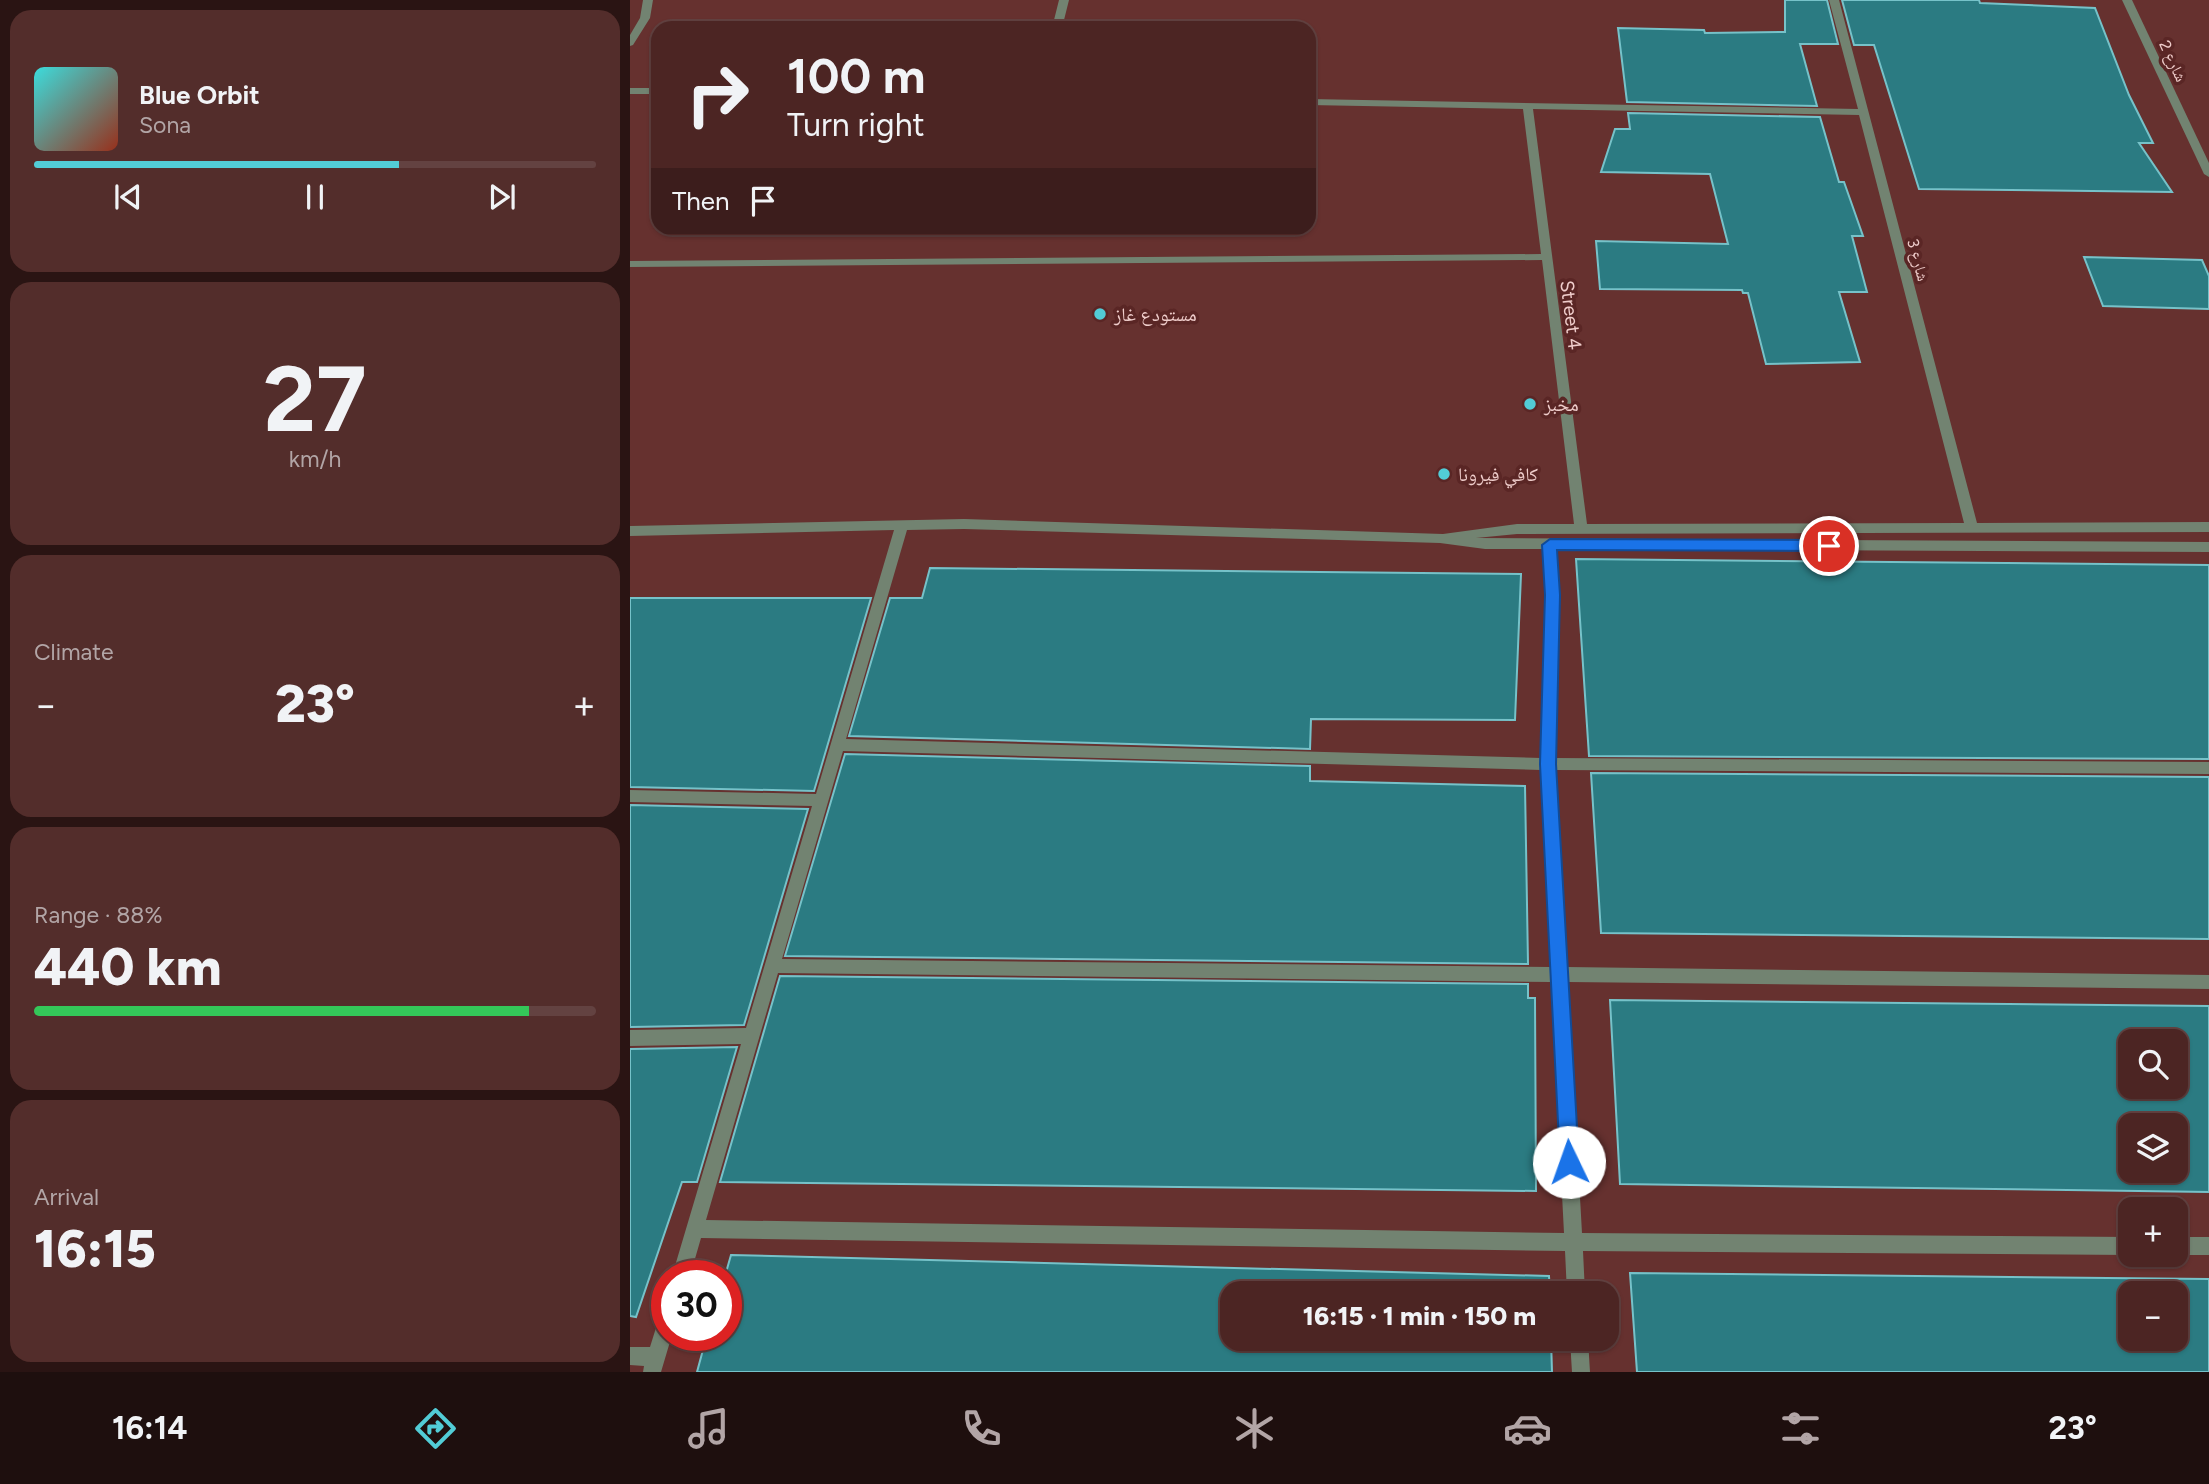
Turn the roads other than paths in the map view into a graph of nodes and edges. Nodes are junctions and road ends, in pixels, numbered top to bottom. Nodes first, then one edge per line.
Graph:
1 (648, 0) edge
2 (1064, 0) edge
3 (1835, 0) edge
4 (2127, 0) edge
5 (1059, 21) edge
6 (630, 43) edge
7 (630, 91) edge
8 (651, 91) edge
9 (1316, 102) edge
10 (1528, 107) junction
11 (1863, 112) junction
12 (2209, 174) edge
13 (1546, 257) junction
14 (630, 264) edge
15 (902, 525) junction
16 (2209, 527) edge
17 (1581, 528) junction
18 (1972, 528) junction
19 (630, 531) edge
20 (1440, 538) junction
21 (1550, 545) junction
22 (2209, 547) edge
23 (838, 745) junction
24 (1548, 764) junction
25 (2209, 768) edge
26 (630, 796) edge
27 (822, 800) junction
28 (773, 966) junction
29 (1560, 977) junction
30 (2209, 982) edge
31 (752, 1036) junction
32 (630, 1038) edge
33 (695, 1229) junction
34 (1574, 1242) junction
35 (2118, 1246) edge
36 (2188, 1246) edge
37 (2209, 1246) edge
38 (686, 1260) edge
39 (1576, 1281) edge
40 (1580, 1351) edge
41 (630, 1356) edge
42 (654, 1364) edge
43 (1581, 1372) edge

1 - 6 street
2 - 5 street
3 - 11 street, شارع 3
4 - 12 street, شارع 2
7 - 8 street
9 - 10 street
10 - 11 street
10 - 13 street, Street 4
11 - 18 street, شارع 3
13 - 14 street
13 - 17 street, Street 4
15 - 19 street
15 - 20 street
15 - 23 street
16 - 18 street
17 - 18 street
17 - 20 street
20 - 21 street
21 - 22 street
21 - 24 street
23 - 24 street
23 - 27 street
24 - 25 street
24 - 29 street
26 - 27 street
27 - 28 street
28 - 29 street
28 - 31 street
29 - 30 street
29 - 34 street
31 - 32 street
31 - 33 street
33 - 34 street
33 - 38 street
34 - 35 street
34 - 39 street
36 - 37 street
40 - 43 street
41 - 42 street

